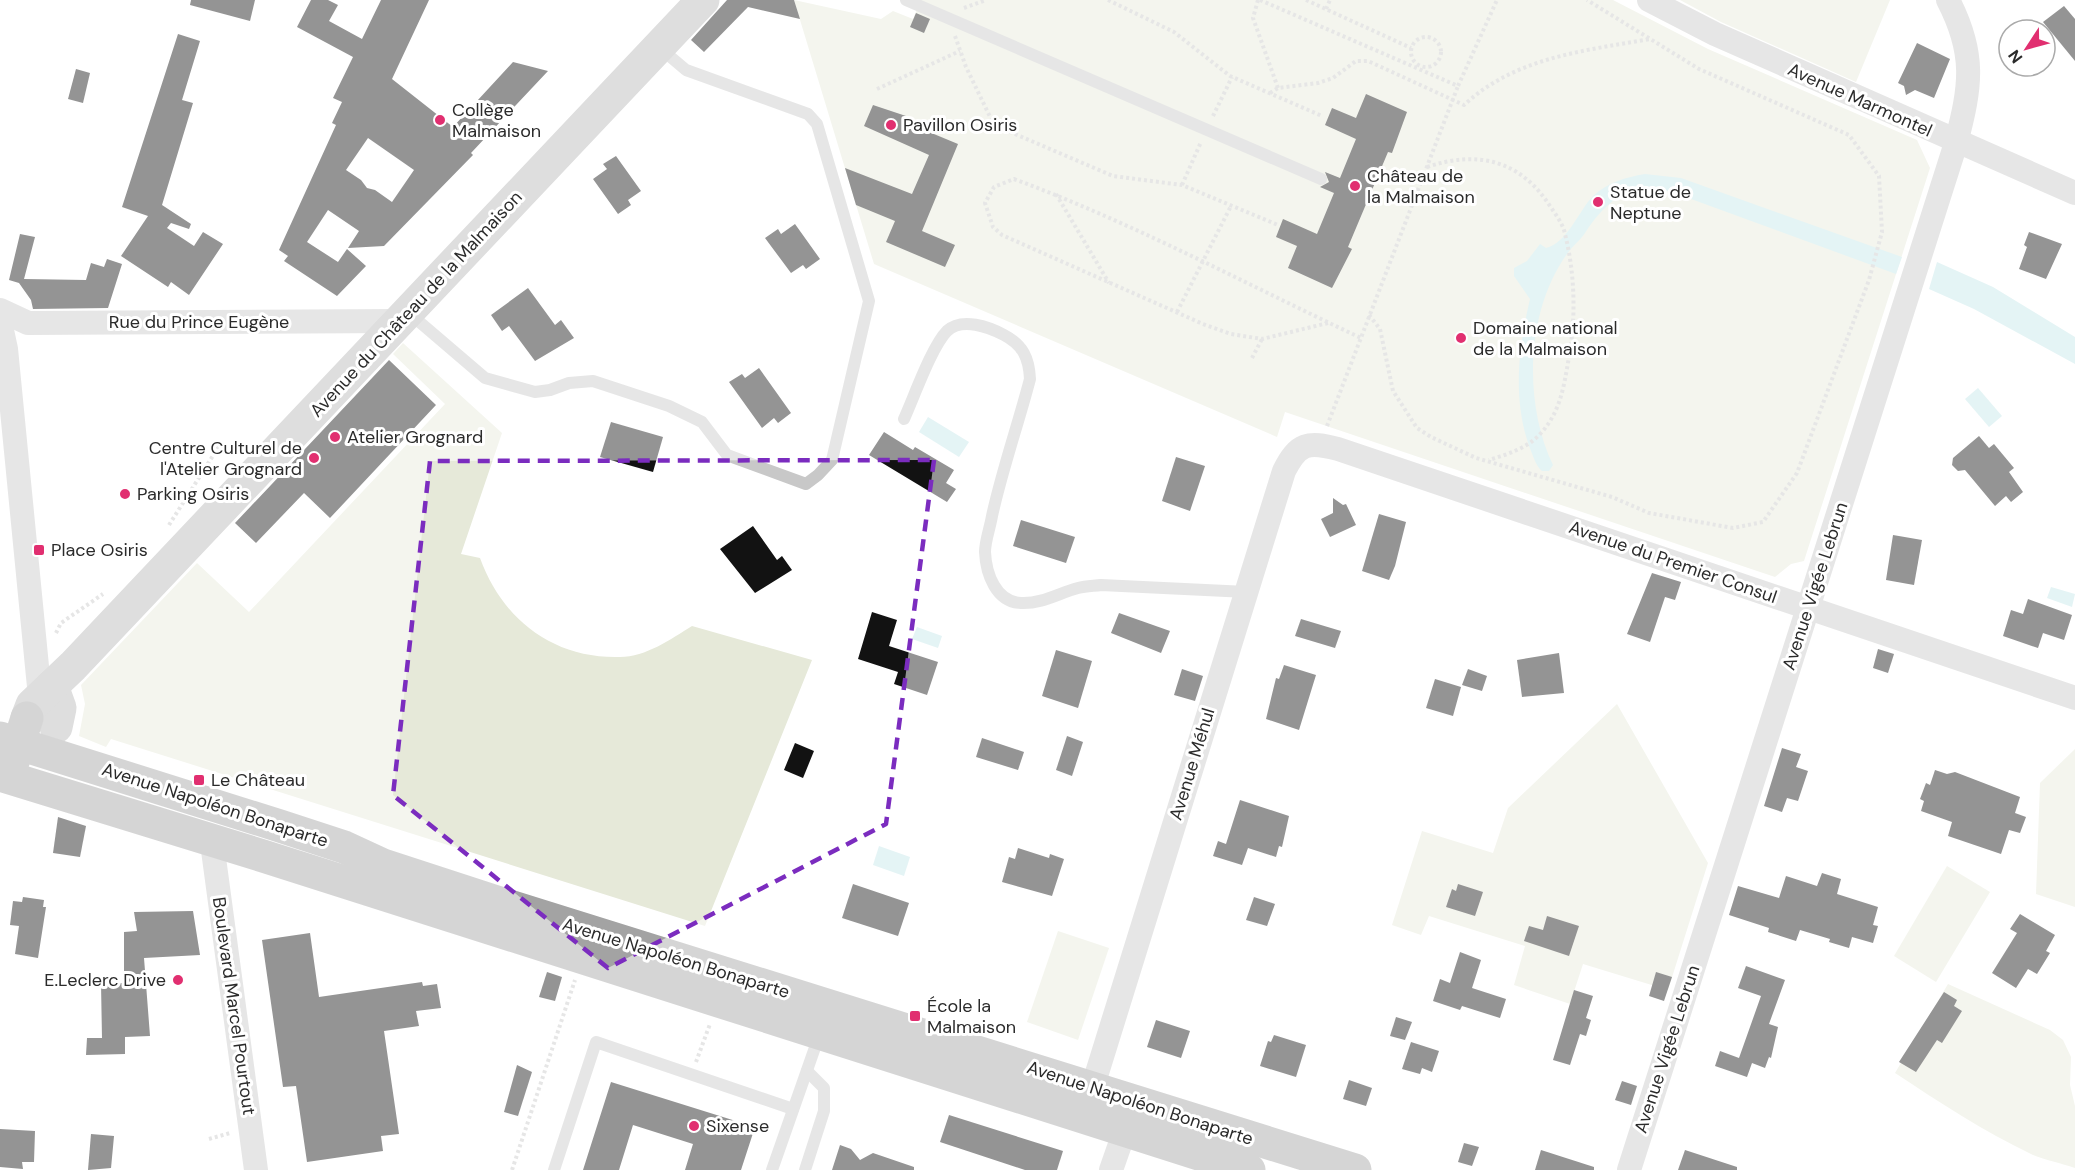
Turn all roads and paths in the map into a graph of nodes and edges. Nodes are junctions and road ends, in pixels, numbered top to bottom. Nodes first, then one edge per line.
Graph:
1 (703, 0) edge
2 (906, 0) edge
3 (1108, 0) edge
4 (1259, 0) edge
5 (1306, 0) edge
6 (1330, 0) edge
7 (1497, 0) edge
8 (1587, 0) edge
9 (1649, 0) edge
10 (1948, 0) edge
11 (1326, 9) junction
12 (957, 21) junction
13 (1651, 39) junction
14 (659, 47) junction
15 (1411, 48) junction
16 (960, 51) junction
17 (1419, 67) junction
18 (1458, 87) junction
19 (1278, 88) junction
20 (877, 89) dead end
21 (1270, 93) junction
22 (1453, 100) junction
23 (1322, 116) dead end
24 (1956, 143) junction
25 (1427, 166) junction
26 (1321, 179) dead end
27 (2075, 193) edge
28 (1056, 194) junction
29 (1231, 206) junction
30 (1278, 225) dead end
31 (1202, 262) junction
32 (1109, 284) junction
33 (0, 310) edge
34 (1177, 312) junction
35 (1370, 315) junction
36 (405, 317) junction
37 (0, 321) edge
38 (1328, 323) junction
39 (1361, 338) junction
40 (1262, 339) junction
41 (1252, 357) dead end
42 (904, 418) dead end
43 (1327, 426) dead end
44 (221, 443) dead end
45 (1303, 446) joint
46 (1489, 461) junction
47 (167, 526) dead end
48 (106, 592) dead end
49 (1246, 592) junction
50 (1808, 608) junction
51 (52, 642) dead end
52 (2075, 698) edge
53 (24, 739) edge
54 (207, 803) junction
55 (212, 843) junction
56 (383, 865) junction
57 (576, 975) dead end
58 (711, 1021) dead end
59 (820, 1035) junction
60 (807, 1071) junction
61 (692, 1074) junction
62 (1092, 1089) junction
63 (793, 1109) junction
64 (1125, 1130) junction
65 (234, 1132) dead end
66 (209, 1139) dead end
67 (1313, 1164) edge
68 (256, 1170) edge
69 (512, 1170) edge
70 (554, 1170) edge
71 (772, 1170) edge
72 (805, 1170) edge
73 (1111, 1170) edge
74 (1246, 1170) edge
75 (1354, 1170) edge
76 (1629, 1170) edge

1 - 14 street, Avenue du Château de la Malmaison
2 - 12 lane
3 - 21 path
4 - 17 path
4 - 19 path
5 - 11 path
6 - 11 path
7 - 18 path
8 - 13 path
9 - 24 street, Avenue Marmontel
10 - 24 street, Avenue Vigée Lebrun
11 - 15 path
12 - 16 path
12 - 26 lane
13 - 22 path
13 - 46 path
14 - 36 street, Avenue du Château de la Malmaison
14 - 36 lane
15 - 17 path
15 - 17 path
16 - 20 path
16 - 29 path
17 - 18 path
18 - 22 path
19 - 21 path
19 - 22 path
21 - 23 path
22 - 25 path
24 - 27 street, Avenue Marmontel
24 - 50 street, Avenue Vigée Lebrun
25 - 35 path
25 - 46 path
28 - 31 path
28 - 32 path
28 - 32 path
29 - 30 path
29 - 31 path
31 - 34 path
31 - 38 path
32 - 34 path
33 - 36 street, Rue du Prince Eugène
34 - 40 path
35 - 39 path
35 - 46 path
36 - 53 street, Avenue du Château de la Malmaison
37 - 53 street
38 - 39 path
38 - 40 path
39 - 43 path
40 - 41 path
42 - 49 lane
44 - 47 path
45 - 49 street, Avenue Méhul
45 - 50 street, Avenue du Premier Consul
48 - 51 path
49 - 62 street, Avenue Méhul
50 - 52 street, Avenue du Premier Consul
50 - 76 street, Avenue Vigée Lebrun
53 - 54 main road, Avenue Napoléon Bonaparte
53 - 55 main road, Avenue Napoléon Bonaparte
54 - 55 main road
54 - 56 main road, Avenue Napoléon Bonaparte
55 - 56 main road
55 - 59 main road, Avenue Napoléon Bonaparte
55 - 68 street, Boulevard Marcel Pourtout
56 - 62 main road, Avenue Napoléon Bonaparte
57 - 69 path
58 - 61 path
59 - 60 lane
59 - 64 main road, Avenue Napoléon Bonaparte
60 - 63 lane
60 - 72 lane
61 - 63 lane
61 - 70 lane
62 - 67 main road, Avenue Napoléon Bonaparte
63 - 71 lane
64 - 73 street
64 - 74 main road, Avenue Napoléon Bonaparte
65 - 66 path
67 - 75 main road, Avenue Napoléon Bonaparte

